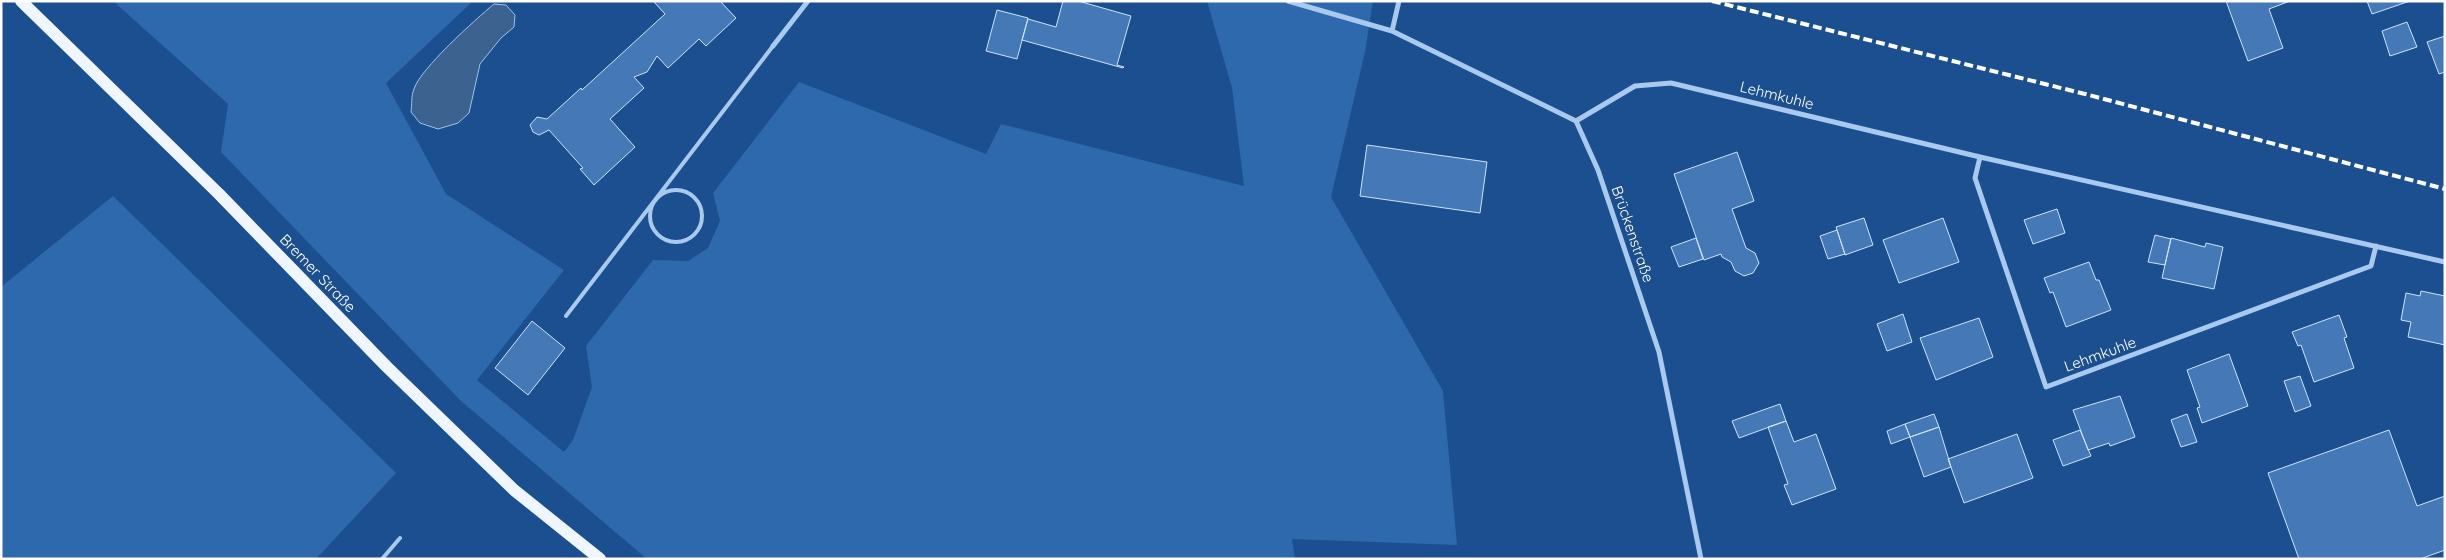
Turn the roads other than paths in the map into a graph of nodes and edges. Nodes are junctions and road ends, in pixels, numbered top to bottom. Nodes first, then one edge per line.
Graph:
1 (21, 1) edge
2 (808, 1) edge
3 (1288, 1) edge
4 (1399, 1) edge
5 (1392, 31) junction
6 (772, 46) joint
7 (1576, 121) junction
8 (1980, 157) junction
9 (654, 202) junction
10 (2376, 246) junction
11 (2445, 262) edge
12 (566, 316) dead end
13 (400, 538) dead end
14 (382, 559) edge
15 (600, 559) edge
16 (1701, 559) edge

1 - 15 main road, Bremer Straße
2 - 6 street
3 - 5 street
4 - 5 street
5 - 7 street
6 - 9 lane
7 - 8 street, Lehmkuhle
7 - 16 street, Brückenstraße
8 - 10 street, Lehmkuhle
8 - 10 street, Lehmkuhle
9 - 9 lane
9 - 12 lane
10 - 11 street, Lehmkuhle
13 - 14 lane

